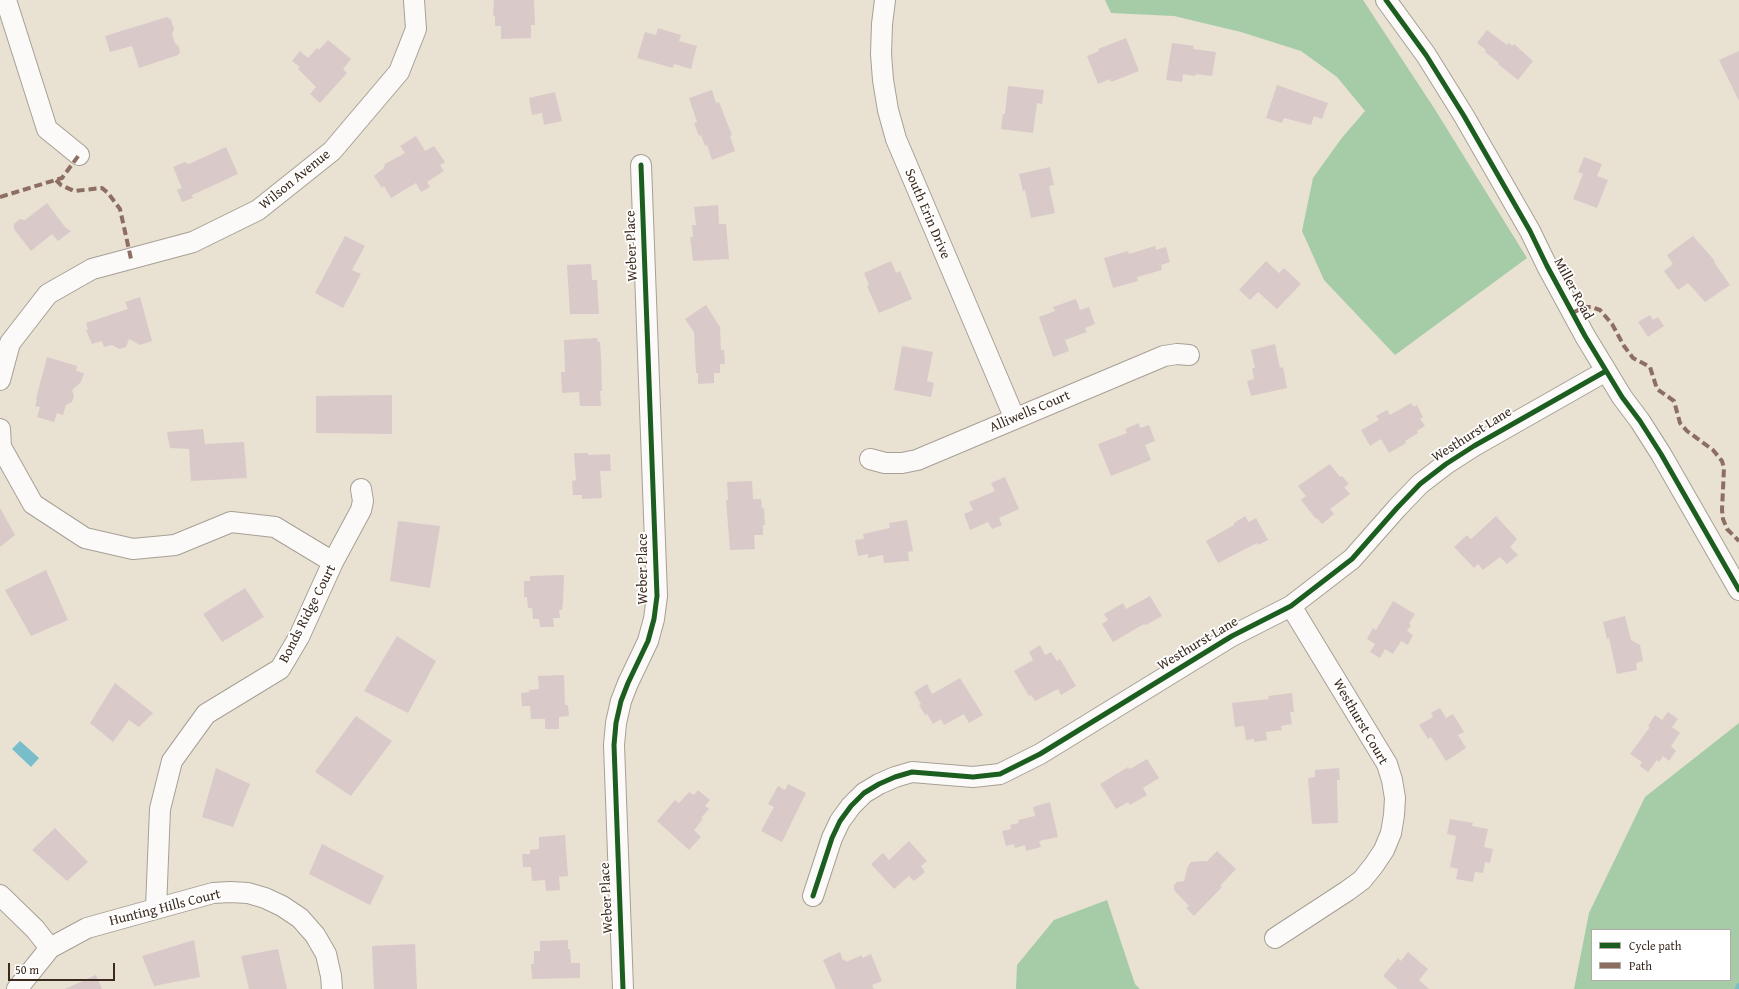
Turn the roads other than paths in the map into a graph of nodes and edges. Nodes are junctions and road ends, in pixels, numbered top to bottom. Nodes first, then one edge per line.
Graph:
1 (6, 0) edge
2 (414, 0) edge
3 (885, 0) edge
4 (1386, 0) edge
5 (79, 155) dead end
6 (641, 165) dead end
7 (1189, 355) dead end
8 (1606, 371) junction
9 (0, 380) edge
10 (1015, 419) junction
11 (0, 429) edge
12 (870, 459) dead end
13 (361, 489) dead end
14 (333, 562) junction
15 (1739, 590) edge
16 (1291, 606) junction
17 (0, 895) edge
18 (812, 896) dead end
19 (156, 908) junction
20 (1275, 938) dead end
21 (50, 948) junction
22 (17, 989) edge
23 (332, 989) edge
24 (623, 989) edge

1 - 5 street
2 - 9 street, Wilson Avenue
3 - 10 street, South Erin Drive
4 - 8 street, Miller Road
6 - 24 street, Weber Place
7 - 10 street, Alliwells Court
8 - 15 street, Miller Road
8 - 16 street, Westhurst Lane
10 - 12 street, Alliwells Court
11 - 14 street
13 - 14 street, Bonds Ridge Court
14 - 19 street, Bonds Ridge Court
16 - 18 street, Westhurst Lane
16 - 20 street, Westhurst Court
17 - 21 street
19 - 21 street, Hunting Hills Court
19 - 23 street, Hunting Hills Court
21 - 22 street, Hunting Hills Court

